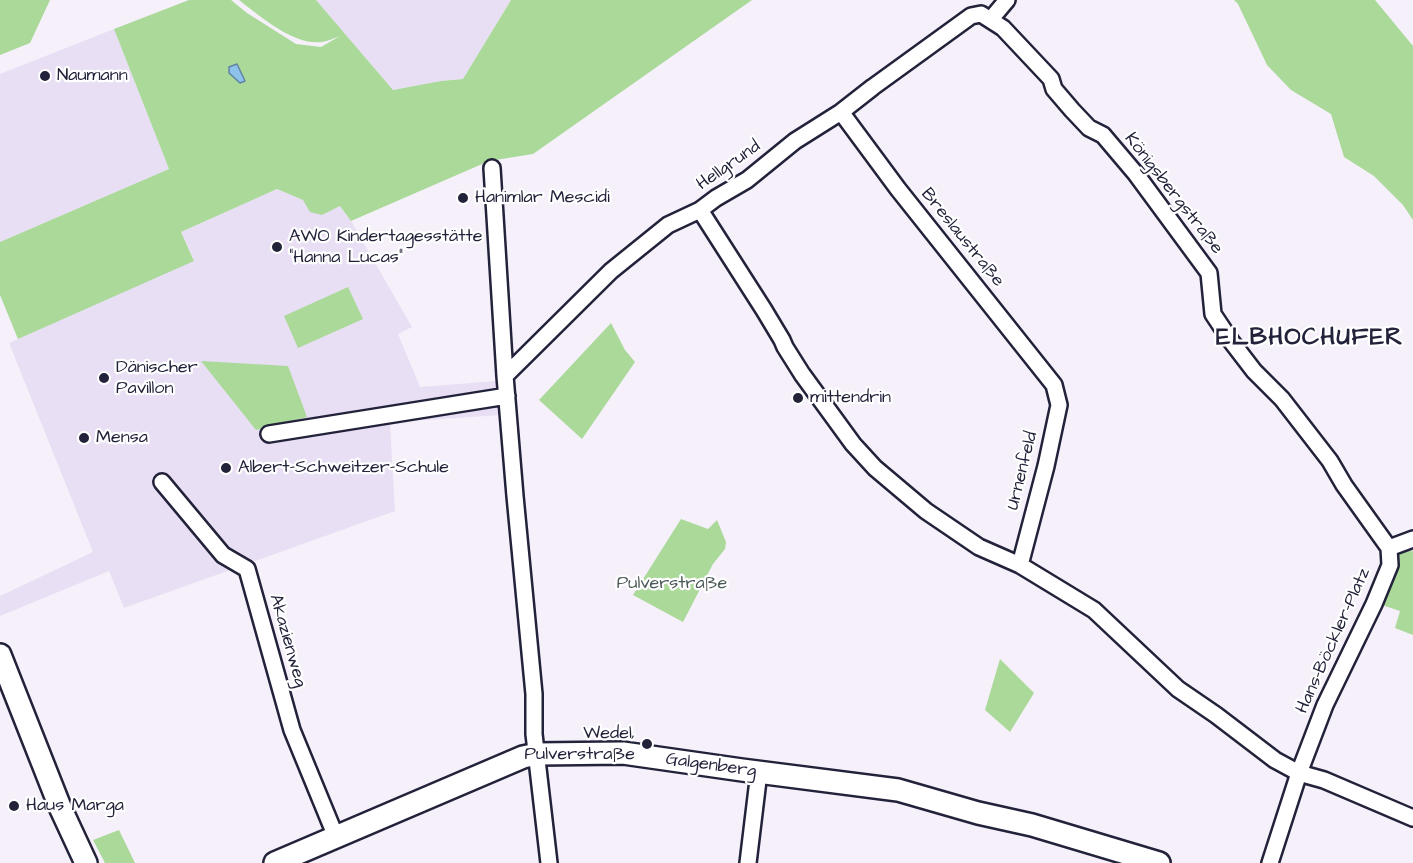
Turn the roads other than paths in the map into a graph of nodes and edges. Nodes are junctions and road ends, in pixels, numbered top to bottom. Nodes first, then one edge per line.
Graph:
1 (1007, 0) edge
2 (997, 23) junction
3 (842, 112) junction
4 (492, 168) dead end
5 (700, 210) junction
6 (505, 376) junction
7 (1054, 385) joint
8 (507, 396) junction
9 (269, 434) dead end
10 (162, 482) dead end
11 (1413, 539) edge
12 (1389, 548) junction
13 (1015, 563) junction
14 (0, 655) edge
15 (537, 753) junction
16 (759, 772) junction
17 (1299, 773) junction
18 (1413, 818) edge
19 (336, 837) junction
20 (283, 861) edge
21 (86, 863) edge
22 (549, 863) edge
23 (748, 863) edge
24 (1159, 863) edge
25 (1270, 863) edge

1 - 2 street
2 - 3 street, Hellgrund
2 - 12 street, Königsbergstraße
3 - 5 street, Hellgrund
3 - 7 street, Breslaustraße
4 - 6 street
5 - 6 street, Hellgrund
5 - 13 street
6 - 8 street
7 - 13 street, Urnenfeld
8 - 9 street
8 - 15 street
10 - 19 street, Akazienweg
11 - 12 street
12 - 17 street, Hans-Böckler-Platz
13 - 17 street
14 - 21 street
15 - 16 street, Galgenberg
15 - 19 street, Galgenberg
15 - 22 street
16 - 23 street
16 - 24 street, Galgenberg
17 - 18 street
17 - 25 street, Hans-Böckler-Platz
19 - 20 street, Galgenberg

